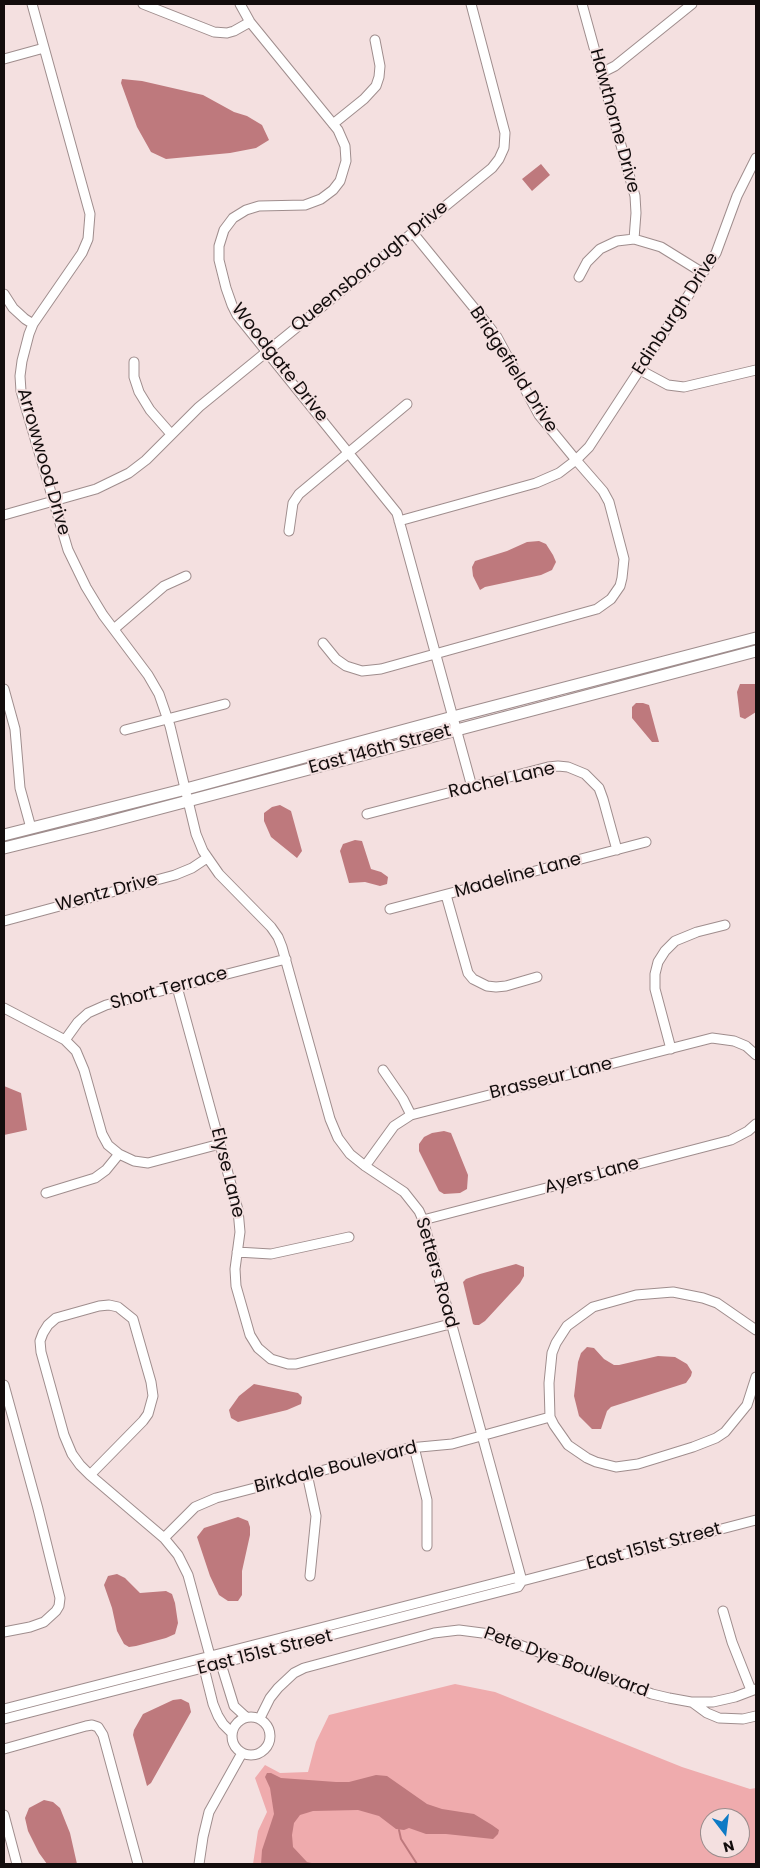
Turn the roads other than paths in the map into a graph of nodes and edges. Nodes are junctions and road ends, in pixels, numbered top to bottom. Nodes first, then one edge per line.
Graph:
1 (32, 4) edge
2 (143, 4) edge
3 (240, 4) edge
4 (471, 4) edge
5 (582, 4) edge
6 (692, 4) edge
7 (250, 22) junction
8 (375, 40) dead end
9 (44, 48) junction
10 (4, 59) edge
11 (602, 73) junction
12 (333, 124) junction
13 (756, 158) edge
14 (413, 232) junction
15 (634, 239) junction
16 (703, 273) junction
17 (579, 277) dead end
18 (4, 294) edge
19 (33, 324) junction
20 (266, 352) junction
21 (134, 362) dead end
22 (640, 370) junction
23 (756, 370) edge
24 (407, 404) dead end
25 (171, 434) junction
26 (348, 452) junction
27 (576, 460) junction
28 (54, 501) junction
29 (4, 515) edge
30 (399, 521) junction
31 (289, 531) dead end
32 (186, 576) dead end
33 (114, 629) junction
34 (756, 638) edge
35 (324, 643) dead end
36 (756, 651) edge
37 (436, 654) junction
38 (4, 689) edge
39 (225, 704) dead end
40 (168, 718) junction
41 (455, 723) junction
42 (125, 730) dead end
43 (472, 787) junction
44 (187, 795) junction
45 (367, 814) dead end
46 (30, 828) junction
47 (4, 835) edge
48 (646, 842) dead end
49 (4, 848) edge
50 (617, 850) junction
51 (207, 858) junction
52 (446, 895) junction
53 (390, 909) dead end
54 (4, 921) edge
55 (725, 925) dead end
56 (286, 959) junction
57 (537, 977) dead end
58 (177, 987) junction
59 (4, 1008) edge
60 (65, 1040) junction
61 (671, 1049) junction
62 (756, 1056) edge
63 (383, 1070) dead end
64 (411, 1115) junction
65 (756, 1124) edge
66 (220, 1144) junction
67 (118, 1154) junction
68 (365, 1166) junction
69 (46, 1193) dead end
70 (423, 1220) junction
71 (349, 1237) dead end
72 (237, 1252) junction
73 (450, 1324) junction
74 (756, 1330) edge
75 (756, 1377) edge
76 (4, 1385) edge
77 (550, 1417) junction
78 (482, 1436) junction
79 (414, 1447) junction
80 (307, 1474) junction
81 (90, 1475) junction
82 (756, 1520) edge
83 (164, 1538) junction
84 (427, 1546) dead end
85 (310, 1576) dead end
86 (522, 1581) junction
87 (723, 1610) dead end
88 (4, 1632) edge
89 (210, 1656) junction
90 (221, 1664) junction
91 (204, 1668) junction
92 (754, 1690) edge
93 (691, 1702) junction
94 (4, 1710) edge
95 (756, 1716) edge
96 (246, 1717) junction
97 (260, 1718) junction
98 (4, 1719) edge
99 (232, 1733) junction
100 (4, 1749) edge
101 (242, 1753) junction
102 (4, 1815) edge
103 (17, 1864) edge
104 (138, 1864) edge
105 (199, 1864) edge

1 - 9 street, Arrowwood Drive
2 - 7 street
3 - 7 street, Woodgate Drive
4 - 14 street, Queensborough Drive
5 - 11 street, Hawthorne Drive
6 - 11 street
7 - 12 street, Woodgate Drive
8 - 12 street
9 - 10 street
9 - 19 street, Arrowwood Drive
11 - 15 street, Hawthorne Drive
12 - 20 street, Woodgate Drive
13 - 16 street, Edinburgh Drive
14 - 20 street, Queensborough Drive
14 - 27 street, Bridgefield Drive
15 - 16 street
15 - 17 street
16 - 22 street, Edinburgh Drive
18 - 19 street
19 - 28 street, Arrowwood Drive
20 - 25 street, Queensborough Drive
20 - 26 street, Woodgate Drive
21 - 25 street
22 - 23 street
22 - 27 street, Edinburgh Drive
24 - 26 street
25 - 28 street, Queensborough Drive
26 - 30 street, Woodgate Drive
26 - 31 street
27 - 30 street, Edinburgh Drive
27 - 37 street, Bridgefield Drive
28 - 29 street, Queensborough Drive
28 - 33 street, Arrowwood Drive
30 - 37 street, Woodgate Drive
32 - 33 street
33 - 40 street, Arrowwood Drive
34 - 41 main road, East 146th Street
35 - 37 street, Bridgefield Drive
36 - 41 main road, East 146th Street
37 - 41 street, Woodgate Drive
38 - 46 street
39 - 40 street
40 - 42 street
40 - 44 street, Arrowwood Drive
41 - 43 street, Woodgate Drive
41 - 44 main road, East 146th Street
43 - 45 street, Rachel Lane
43 - 50 street, Rachel Lane
44 - 46 main road, East 146th Street
44 - 49 main road, East 146th Street
44 - 51 street, Setters Road
46 - 47 main road, East 146th Street
48 - 50 street, Madeline Lane
50 - 52 street, Madeline Lane
51 - 54 street, Wentz Drive
51 - 56 street, Setters Road
52 - 53 street, Madeline Lane
52 - 57 street
55 - 61 street
56 - 58 street, Short Terrace
56 - 68 street, Setters Road
58 - 60 street, Short Terrace
58 - 66 street, Elyse Lane
59 - 60 street
60 - 67 street
61 - 62 street, Brasseur Lane
61 - 64 street, Brasseur Lane
63 - 64 street
64 - 68 street, Brasseur Lane
65 - 70 street, Ayers Lane
66 - 67 street
66 - 72 street, Elyse Lane
67 - 69 street
68 - 70 street, Setters Road
70 - 73 street, Setters Road
71 - 72 street
72 - 73 street, Elyse Lane
73 - 78 street, Setters Road
74 - 77 street
75 - 77 street
76 - 88 street
77 - 78 street, Birkdale Boulevard
78 - 79 street, Birkdale Boulevard
78 - 86 street, Setters Road
79 - 80 street, Birkdale Boulevard
79 - 84 street
80 - 83 street, Birkdale Boulevard
80 - 85 street
81 - 81 street
81 - 83 street
82 - 86 street, East 151st Street
83 - 89 street
86 - 89 street, East 151st Street
86 - 90 street, East 151st Street
87 - 92 street
89 - 94 street, East 151st Street
90 - 91 street, East 151st Street
90 - 96 street
91 - 98 street, East 151st Street
91 - 99 street
92 - 93 street, Pete Dye Boulevard
93 - 95 street, Pete Dye Boulevard
93 - 97 street, Pete Dye Boulevard
96 - 97 street
96 - 99 street
97 - 101 street
99 - 101 street
100 - 104 street
101 - 105 street
102 - 103 street

